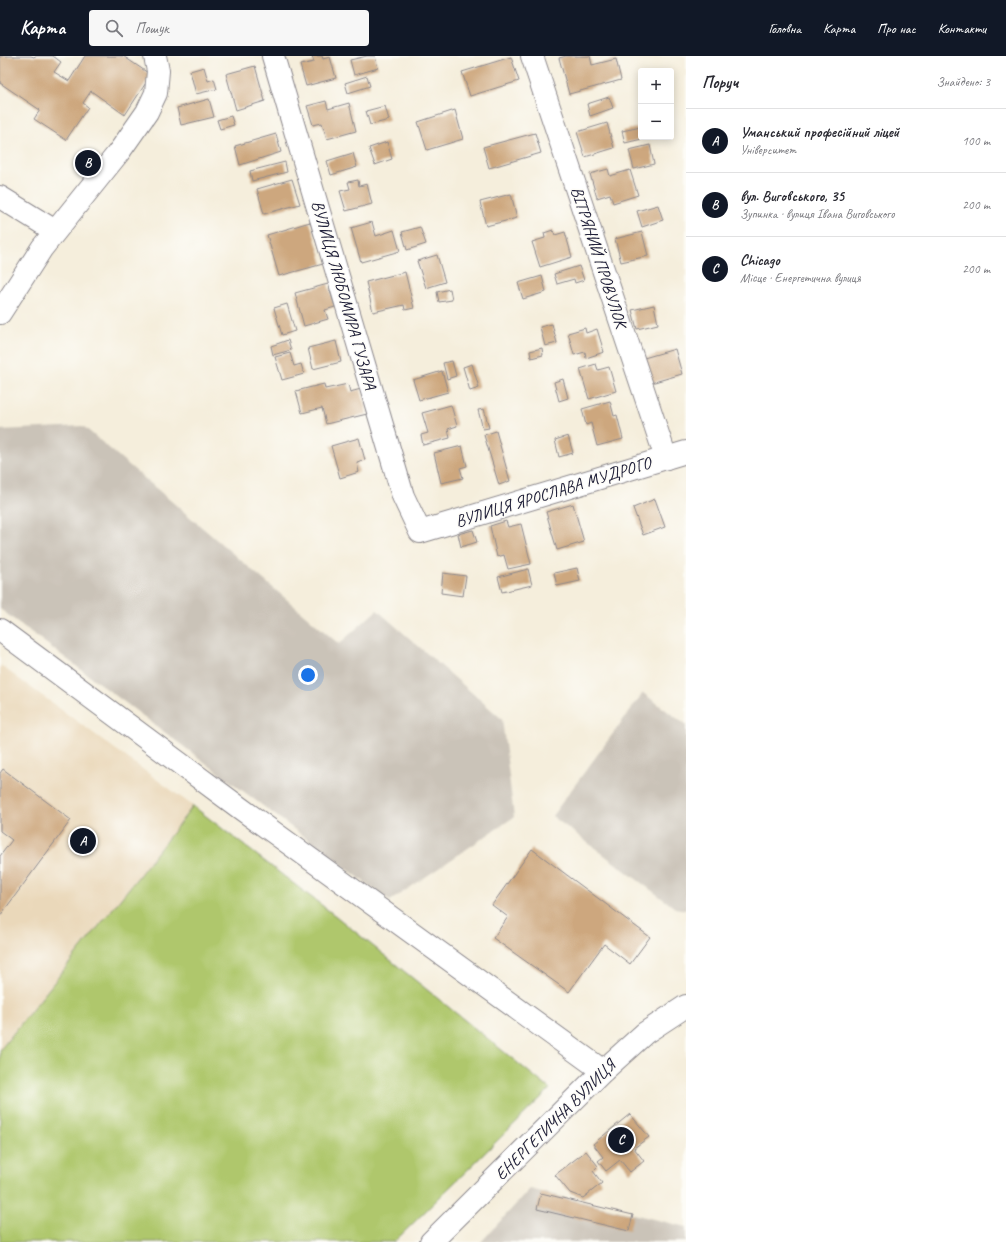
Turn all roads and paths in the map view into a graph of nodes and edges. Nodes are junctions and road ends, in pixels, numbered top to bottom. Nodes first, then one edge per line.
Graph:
1 (155, 56) edge
2 (273, 56) edge
3 (532, 56) edge
4 (0, 197) edge
5 (55, 231) junction
6 (0, 313) edge
7 (676, 455) edge
8 (420, 532) joint
9 (0, 630) edge
10 (686, 1006) edge
11 (604, 1071) junction
12 (431, 1242) edge

1 - 5 street
2 - 8 street, ВУЛИЦЯ ЛЮБОМИРА ГУЗАРА
3 - 7 street, ВІТРЯНИЙ ПРОВУЛОК
4 - 5 street
5 - 6 street
7 - 8 street, ВУЛИЦЯ ЯРОСЛАВА МУДРОГО
9 - 11 street
10 - 11 street, ЕНЕРГЕТИЧНА ВУЛИЦЯ
11 - 12 street, ЕНЕРГЕТИЧНА ВУЛИЦЯ

